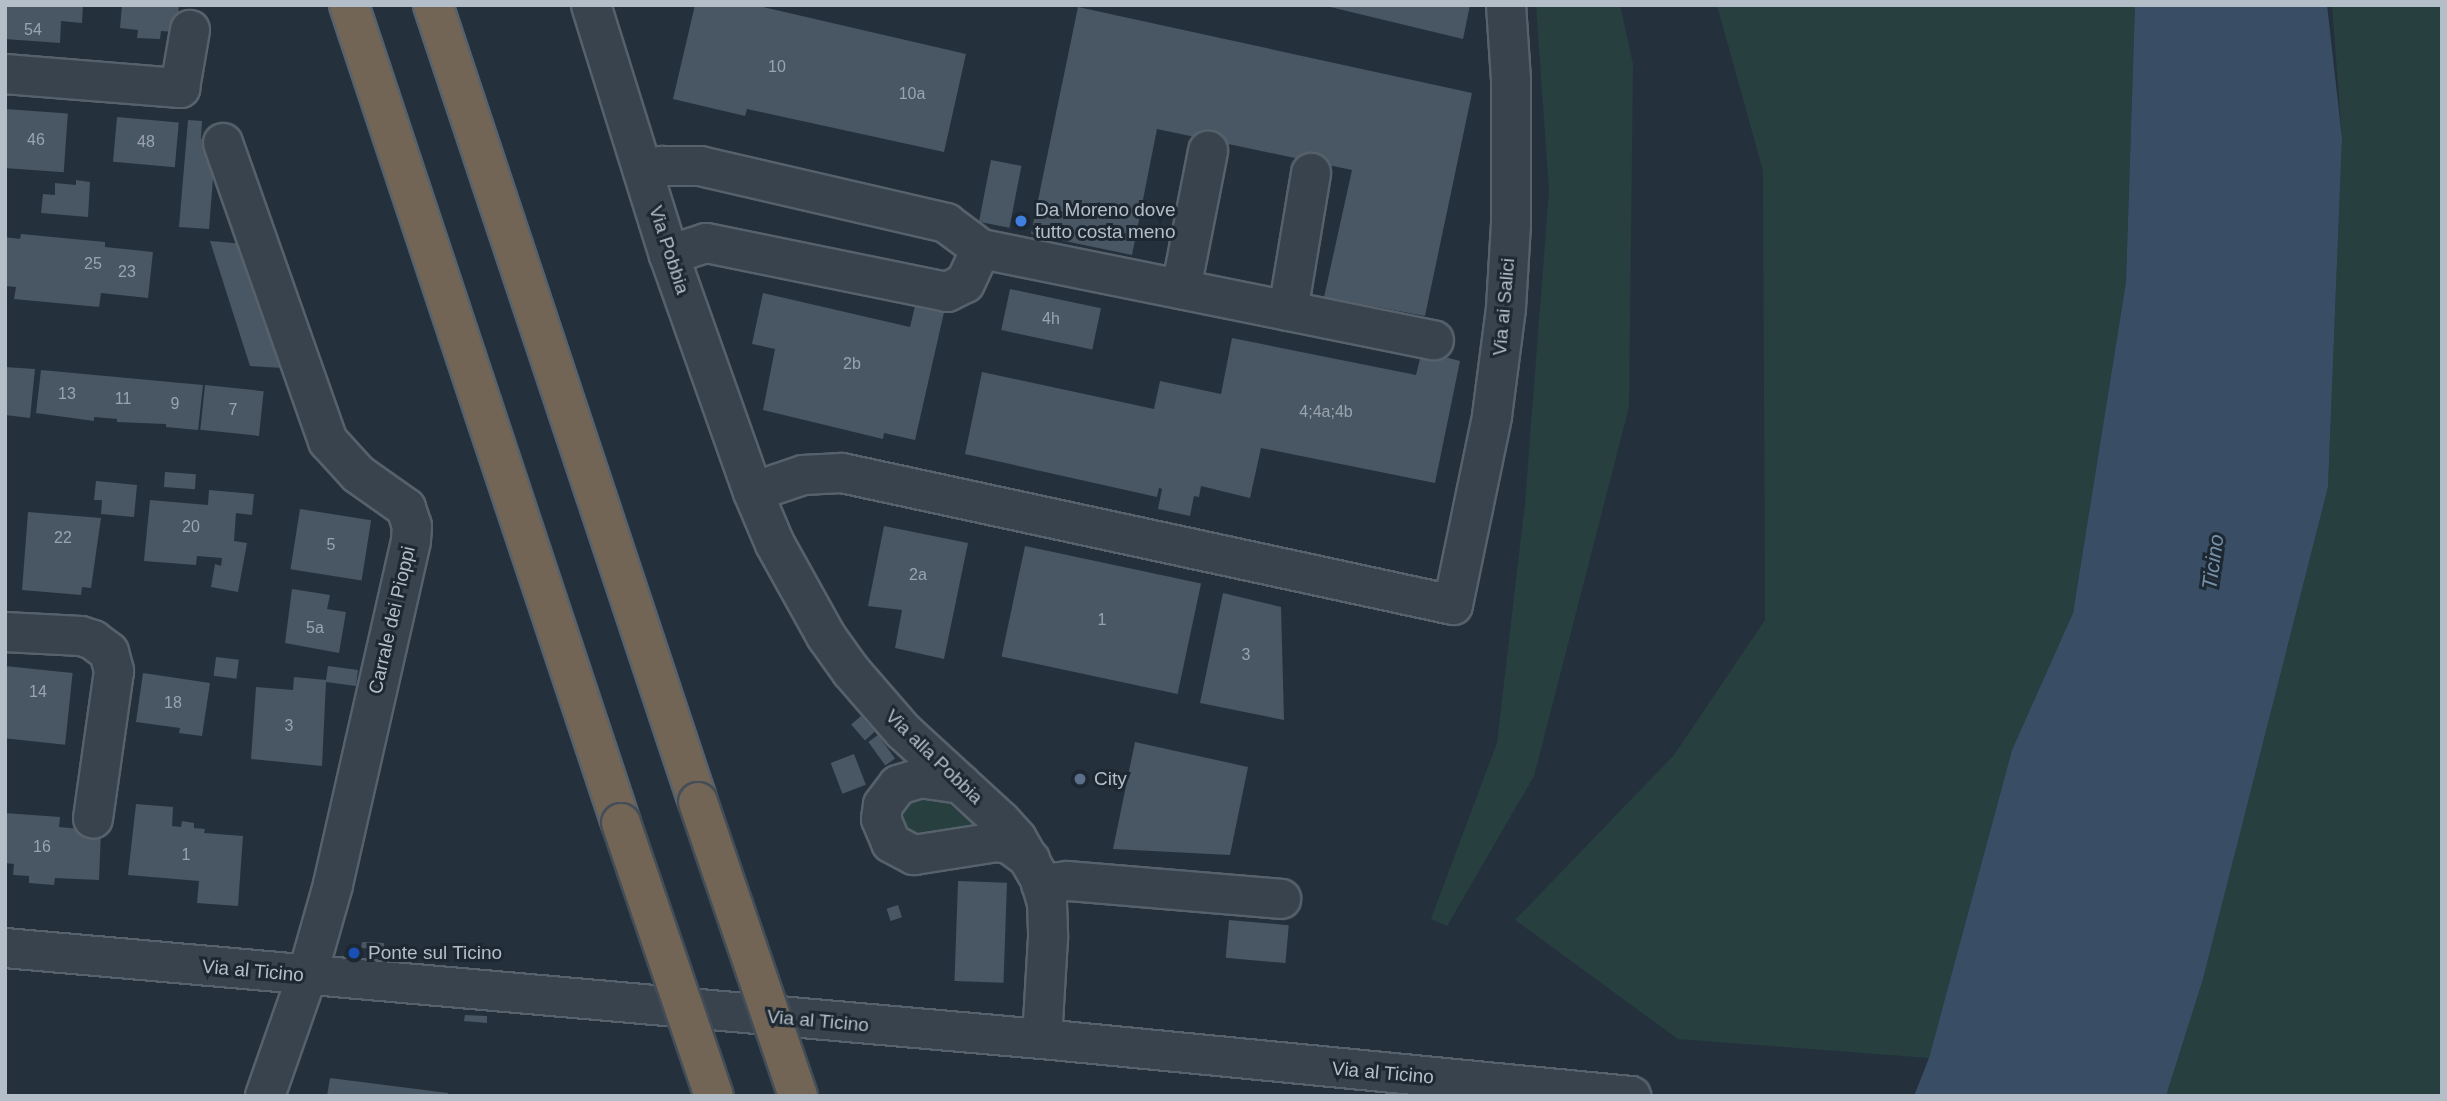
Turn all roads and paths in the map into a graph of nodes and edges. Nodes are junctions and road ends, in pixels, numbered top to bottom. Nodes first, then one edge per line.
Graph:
1 (349, 5) edge
2 (433, 5) edge
3 (591, 5) edge
4 (1506, 5) edge
5 (190, 30) dead end
6 (5, 74) edge
7 (223, 143) dead end
8 (1208, 151) dead end
9 (643, 172) junction
10 (1311, 173) dead end
11 (981, 249) junction
12 (669, 255) junction
13 (1181, 289) junction
14 (1288, 311) junction
15 (1434, 340) dead end
16 (753, 492) junction
17 (5, 632) edge
18 (961, 784) junction
19 (93, 819) dead end
20 (1036, 872) junction
21 (1281, 899) dead end
22 (5, 948) edge
23 (307, 976) junction
24 (1042, 1039) junction
25 (265, 1096) edge
26 (714, 1096) edge
27 (798, 1096) edge
28 (1631, 1096) edge

1 - 26 highway, bridge
2 - 27 highway, bridge
3 - 9 street, Via Pobbia
4 - 16 street, Via ai Salici
5 - 6 street
7 - 23 street, Carrale dei Pioppi
8 - 13 street
9 - 11 street
9 - 12 street, Via Pobbia
10 - 14 street
11 - 12 street
11 - 13 street
12 - 16 street, Via Pobbia
13 - 14 street
14 - 15 street
16 - 18 street, Via alla Pobbia
17 - 19 street
18 - 20 street, Via alla Pobbia
18 - 20 street
20 - 21 street
20 - 24 street, Via alla Pobbia
22 - 23 street, Via al Ticino
23 - 24 street, Via al Ticino
23 - 25 street, Carrale dei Pioppi
24 - 28 street, Via al Ticino

